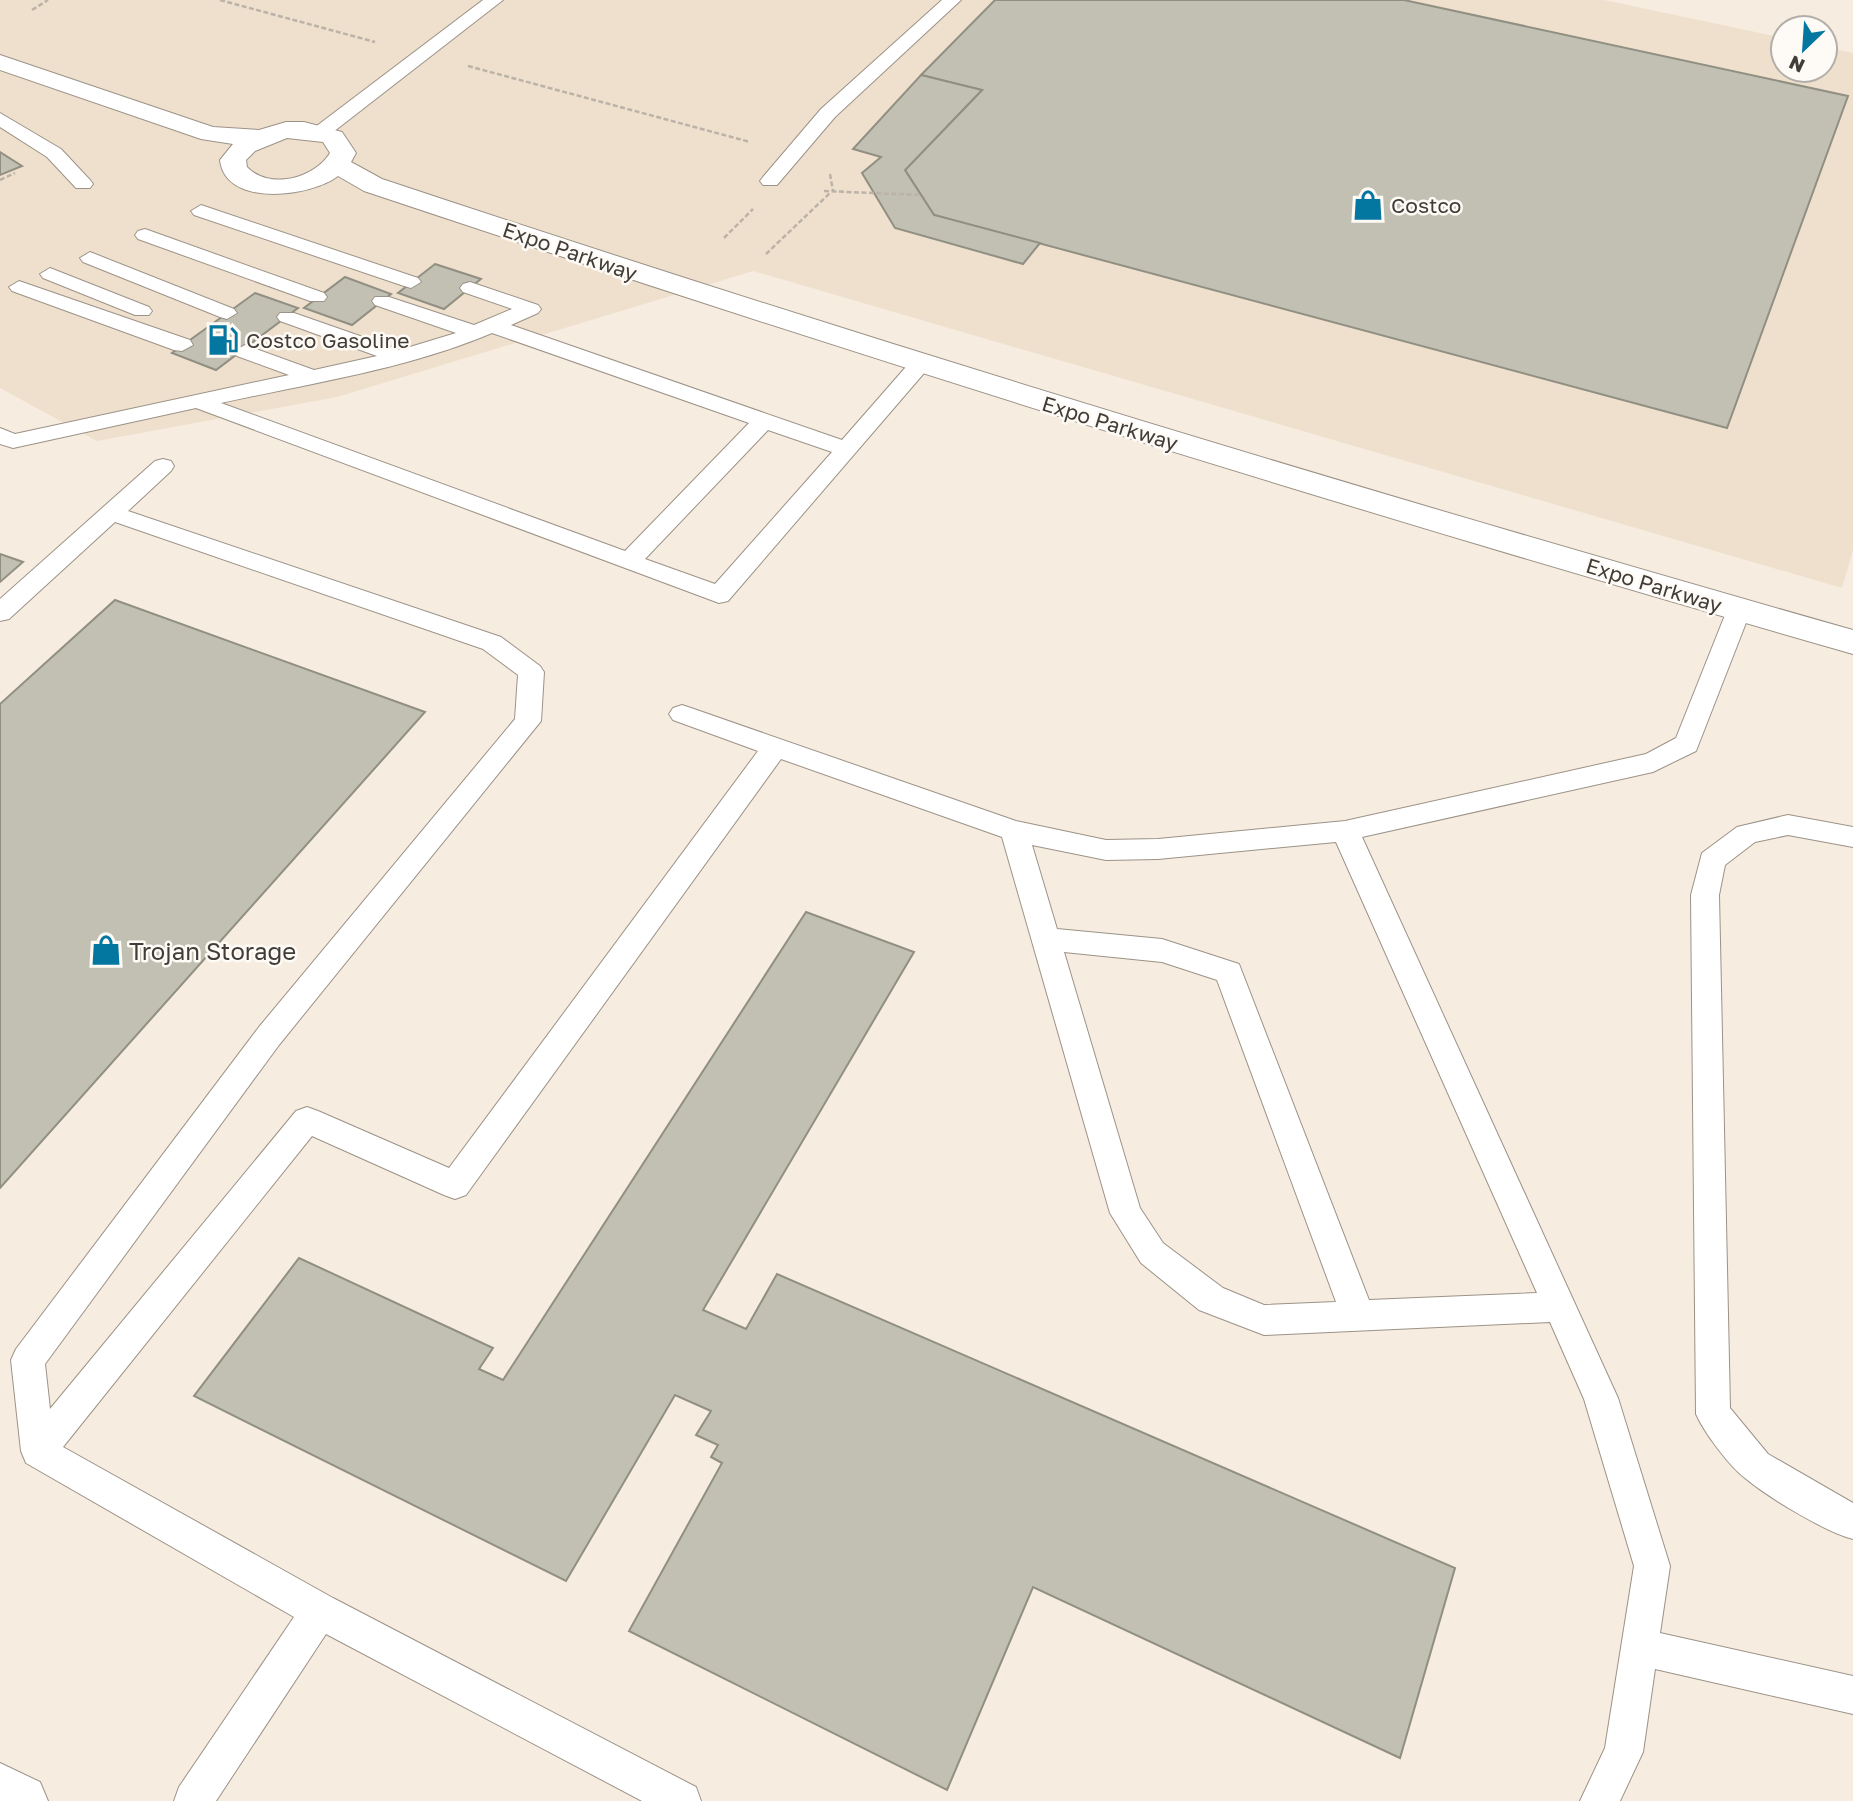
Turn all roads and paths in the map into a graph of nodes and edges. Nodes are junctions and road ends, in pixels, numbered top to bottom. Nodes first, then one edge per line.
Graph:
1 (48, 0) edge
2 (220, 0) edge
3 (494, 0) edge
4 (952, 0) edge
5 (32, 10) dead end
6 (422, 54) junction
7 (0, 62) edge
8 (0, 119) edge
9 (321, 132) junction
10 (248, 145) junction
11 (792, 154) junction
12 (326, 172) junction
13 (770, 181) dead end
14 (83, 184) dead end
15 (824, 191) dead end
16 (833, 191) junction
17 (921, 195) dead end
18 (224, 201) dead end
19 (754, 208) dead end
20 (201, 211) dead end
21 (168, 225) dead end
22 (145, 235) dead end
23 (724, 238) dead end
24 (110, 250) dead end
25 (766, 254) dead end
26 (90, 258) dead end
27 (50, 274) dead end
28 (335, 284) dead end
29 (19, 287) dead end
30 (464, 293) dead end
31 (317, 298) dead end
32 (494, 326) junction
33 (450, 343) junction
34 (398, 356) junction
35 (371, 363) junction
36 (920, 365) junction
37 (314, 377) junction
38 (282, 384) junction
39 (197, 401) junction
40 (763, 422) junction
41 (0, 435) edge
42 (848, 450) junction
43 (163, 466) dead end
44 (111, 513) junction
45 (629, 561) junction
46 (1739, 610) junction
47 (0, 613) edge
48 (1853, 642) edge
49 (682, 714) dead end
50 (775, 747) junction
51 (1014, 831) junction
52 (1345, 831) junction
53 (1853, 837) edge
54 (1046, 940) junction
55 (1559, 1307) junction
56 (1358, 1316) junction
57 (38, 1451) junction
58 (1853, 1521) edge
59 (320, 1611) junction
60 (1639, 1647) junction
61 (1853, 1695) edge
62 (0, 1790) edge
63 (20, 1801) edge
64 (193, 1801) edge
65 (682, 1801) edge
66 (1600, 1801) edge

1 - 5 path
2 - 6 path
3 - 6 lane
4 - 11 lane
6 - 9 lane
6 - 11 path
7 - 10 street
8 - 14 lane
9 - 10 street
9 - 12 street
10 - 12 street, Expo Parkway
11 - 13 lane
11 - 16 path
12 - 36 street, Expo Parkway
15 - 16 path
16 - 17 path
16 - 25 path
18 - 20 lane
19 - 23 path
21 - 28 lane
22 - 31 lane
24 - 26 lane
27 - 29 lane
30 - 32 lane
32 - 33 lane
32 - 33 lane
32 - 40 lane
33 - 34 lane
34 - 35 lane
34 - 35 lane
35 - 37 lane
36 - 42 lane
36 - 46 street, Expo Parkway
37 - 38 lane
37 - 38 lane
38 - 39 lane
39 - 41 lane
39 - 45 lane
40 - 42 lane
40 - 45 lane
42 - 45 lane
43 - 44 lane
44 - 47 lane
44 - 57 lane
46 - 48 street, Expo Parkway
46 - 52 lane
49 - 50 lane
50 - 51 lane
50 - 57 lane
51 - 52 lane
51 - 54 lane
52 - 55 lane
53 - 58 lane
54 - 56 lane
54 - 56 lane
55 - 56 lane
55 - 60 lane
57 - 59 lane
59 - 64 lane
59 - 65 lane
60 - 61 lane
60 - 66 lane
62 - 63 street

